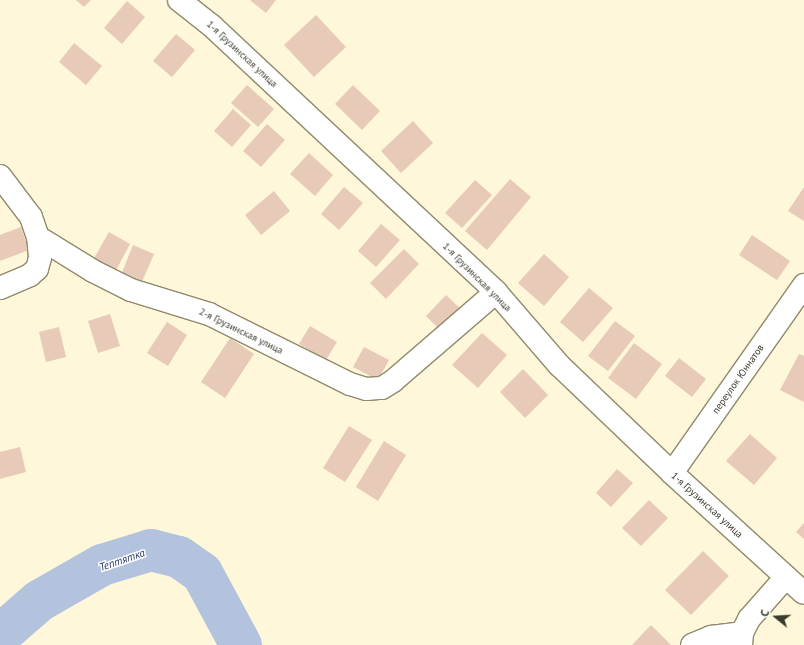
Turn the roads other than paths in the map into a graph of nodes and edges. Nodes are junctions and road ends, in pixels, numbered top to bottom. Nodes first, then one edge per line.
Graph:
1 (179, 0) edge
2 (0, 176) edge
3 (38, 237) junction
4 (804, 285) edge
5 (0, 288) edge
6 (496, 292) junction
7 (672, 473) junction
8 (786, 577) junction
9 (804, 593) edge
10 (742, 639) edge
11 (692, 645) edge

1 - 6 street, 1-я Грузинская улица
2 - 3 street
3 - 5 street
3 - 6 street, 2-я Грузинская улица
4 - 7 street, переулок Юннатов
6 - 7 street, 1-я Грузинская улица
7 - 8 street, 1-я Грузинская улица
8 - 9 street, 1-я Грузинская улица
8 - 10 street
10 - 11 street

